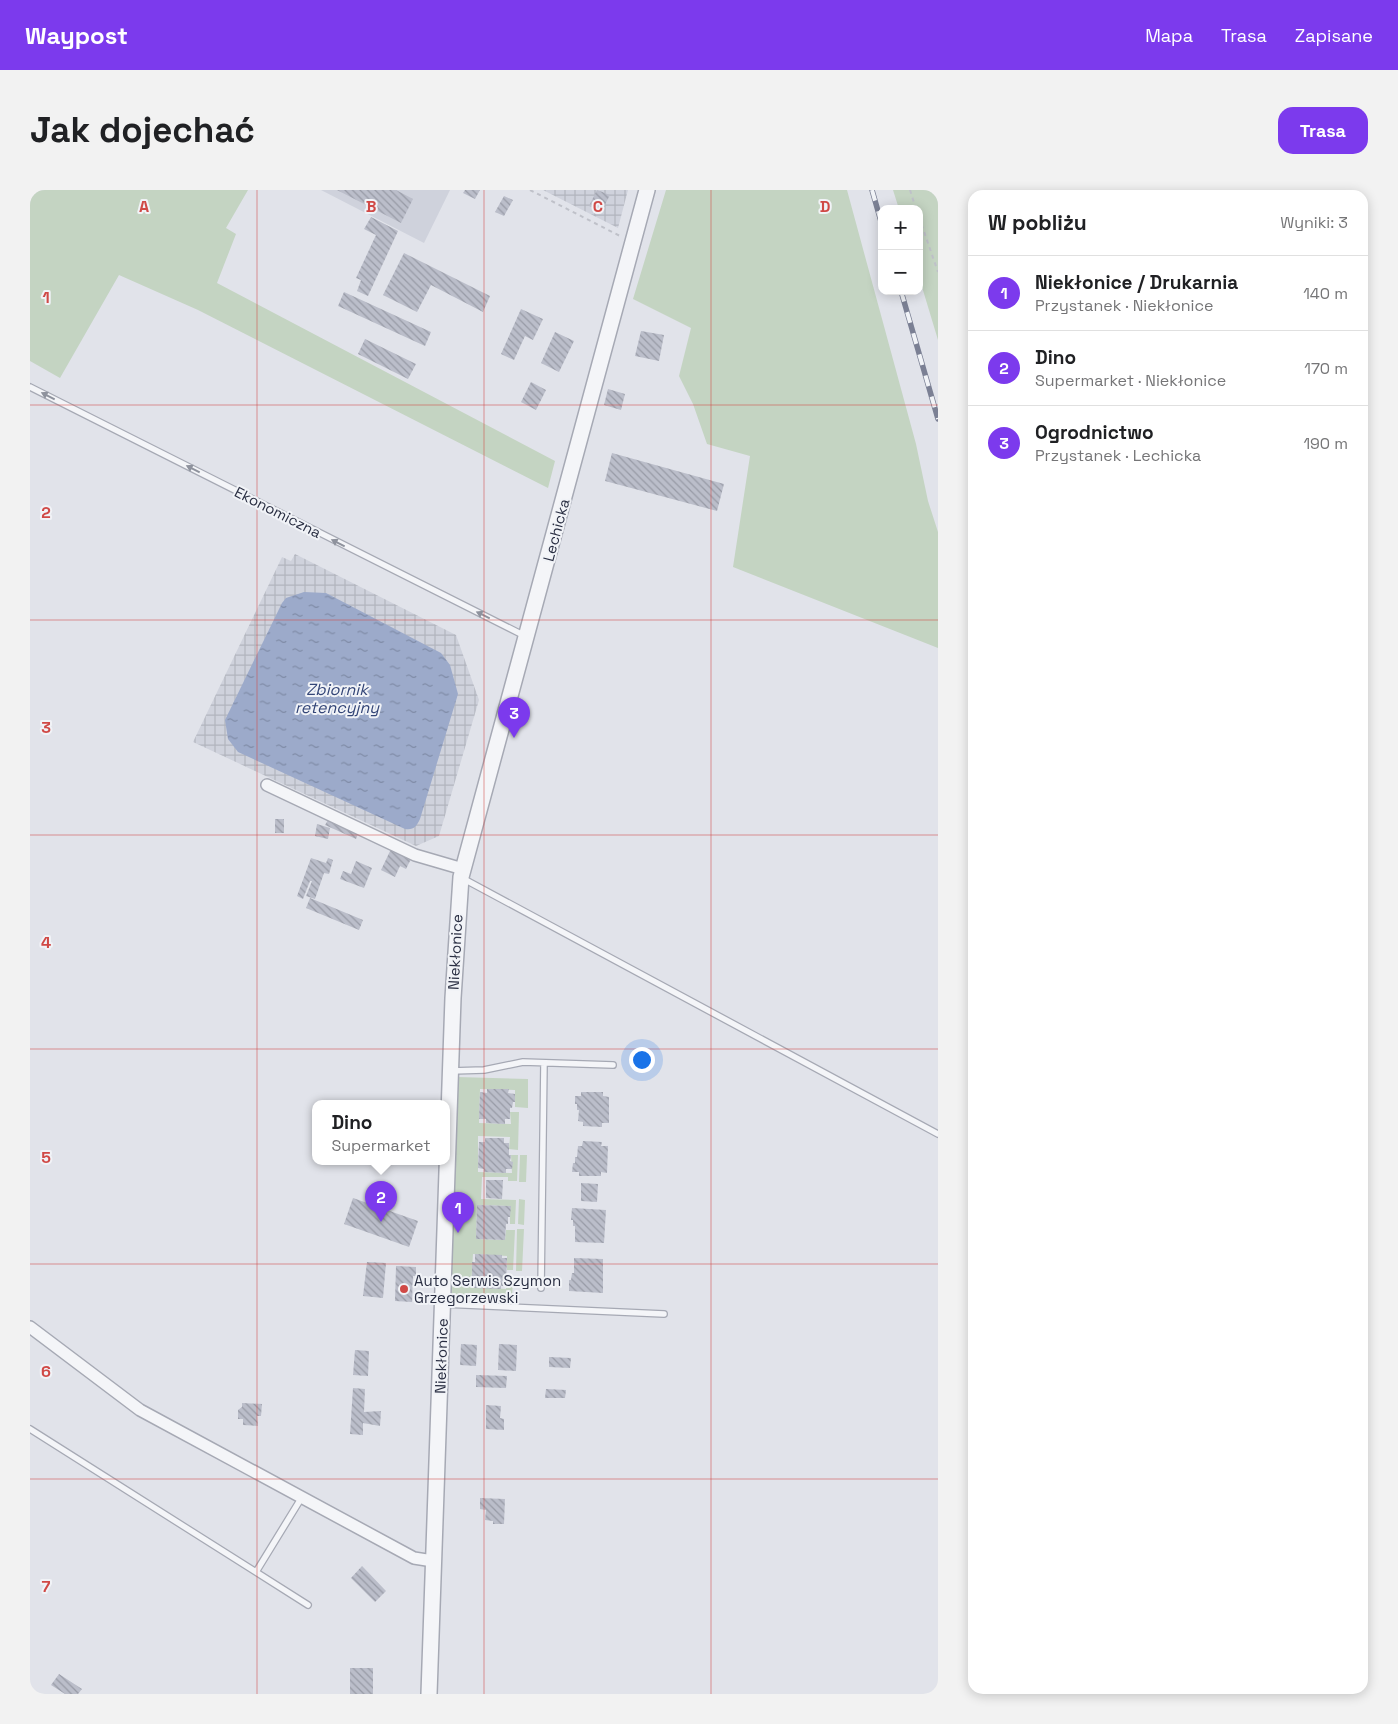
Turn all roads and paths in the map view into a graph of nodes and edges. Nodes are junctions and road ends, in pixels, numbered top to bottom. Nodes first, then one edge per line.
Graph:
1 (530, 190) edge
2 (647, 190) edge
3 (910, 190) edge
4 (915, 205) edge
5 (923, 229) edge
6 (633, 243) junction
7 (938, 272) edge
8 (30, 387) edge
9 (526, 637) junction
10 (267, 785) dead end
11 (462, 873) junction
12 (544, 1063) junction
13 (613, 1066) dead end
14 (451, 1071) junction
15 (450, 1100) edge
16 (938, 1134) edge
17 (448, 1165) edge
18 (541, 1288) dead end
19 (443, 1304) junction
20 (664, 1314) dead end
21 (30, 1327) edge
22 (30, 1430) edge
23 (302, 1498) junction
24 (434, 1561) junction
25 (256, 1572) junction
26 (308, 1605) dead end
27 (429, 1694) edge

1 - 6 path
2 - 6 street, Lechicka
3 - 4 path
5 - 7 path
6 - 9 street, Lechicka
9 -> 8 lane, Ekonomiczna
9 - 11 street, Lechicka
10 - 11 street
11 - 14 street, Niekłonice
11 - 16 lane
12 - 13 lane
12 - 14 lane
12 - 18 lane
14 - 15 street, Niekłonice
17 - 19 street, Niekłonice
19 - 20 lane
19 - 24 street, Niekłonice
21 - 23 street
22 - 25 lane
23 - 24 street
23 - 25 lane
24 - 27 street, Niekłonice
25 - 26 lane

